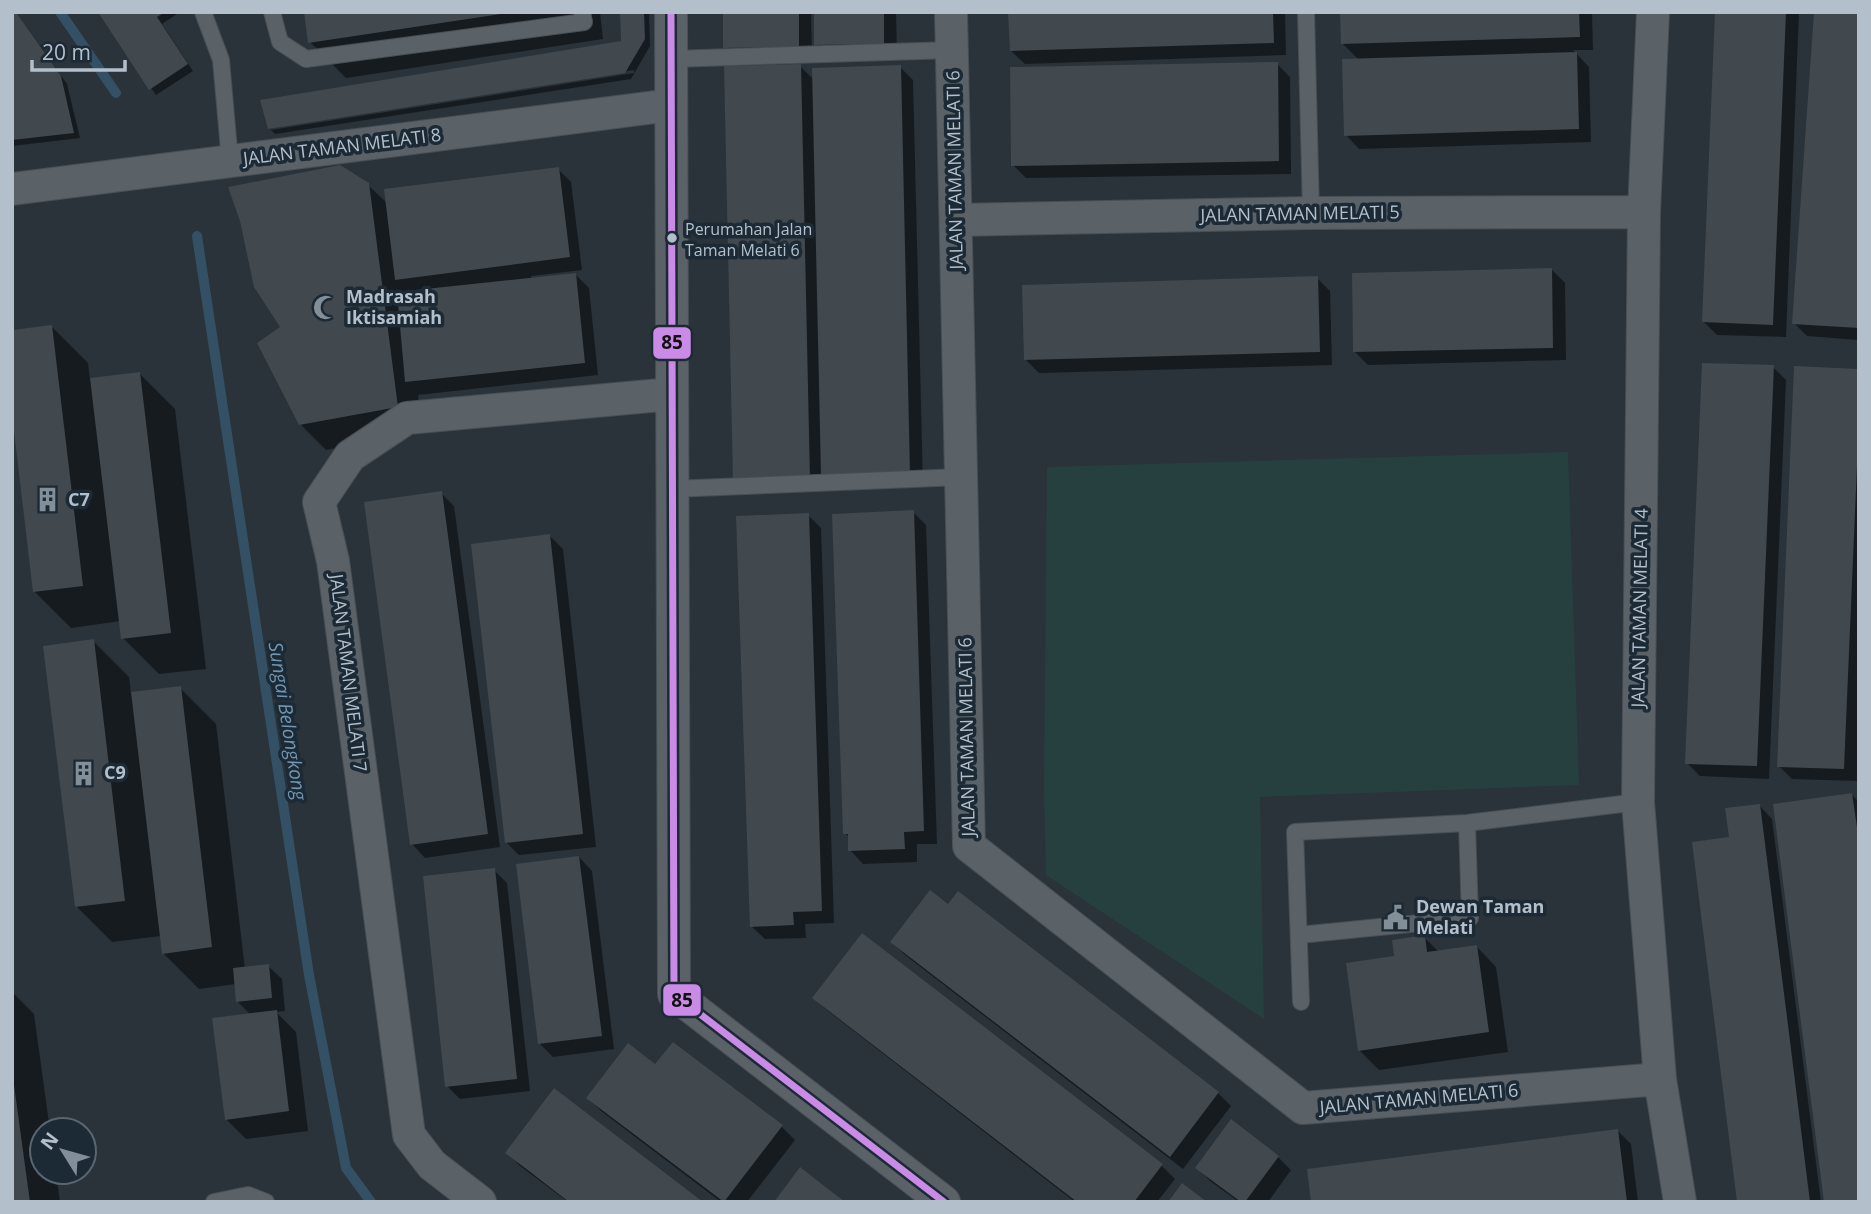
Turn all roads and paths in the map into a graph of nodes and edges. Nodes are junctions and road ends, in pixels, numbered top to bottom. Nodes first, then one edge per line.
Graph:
1 (203, 12) edge
2 (272, 12) edge
3 (582, 12) edge
4 (671, 12) edge
5 (951, 12) edge
6 (1306, 12) edge
7 (1653, 12) edge
8 (952, 50) junction
9 (671, 60) junction
10 (671, 105) junction
11 (230, 161) junction
12 (12, 189) edge
13 (1644, 212) junction
14 (1311, 214) junction
15 (956, 220) junction
16 (672, 394) junction
17 (961, 477) junction
18 (672, 489) junction
19 (1638, 802) junction
20 (1467, 823) junction
21 (1299, 935) junction
22 (1301, 1002) dead end
23 (1660, 1079) junction
24 (214, 1202) edge
25 (265, 1202) edge
26 (480, 1202) edge
27 (944, 1202) edge
28 (1680, 1202) edge

1 - 11 lane
2 - 3 lane
4 - 9 street
5 - 8 street, JALAN TAMAN MELATI 6
6 - 14 lane
7 - 13 street, JALAN TAMAN MELATI 4
8 - 9 lane
8 - 15 street, JALAN TAMAN MELATI 6
9 - 10 street
10 - 11 street, JALAN TAMAN MELATI 8
10 - 16 street
11 - 12 street, JALAN TAMAN MELATI 8
13 - 14 street, JALAN TAMAN MELATI 5
13 - 19 street, JALAN TAMAN MELATI 4
14 - 15 street, JALAN TAMAN MELATI 5
15 - 17 street, JALAN TAMAN MELATI 6
16 - 18 street
16 - 26 street, JALAN TAMAN MELATI 7
17 - 18 lane
17 - 23 street, JALAN TAMAN MELATI 6
18 - 27 street
19 - 20 lane
19 - 23 street, JALAN TAMAN MELATI 4
20 - 21 lane
20 - 21 lane
21 - 22 lane
23 - 28 street, JALAN TAMAN MELATI 4
24 - 25 lane

